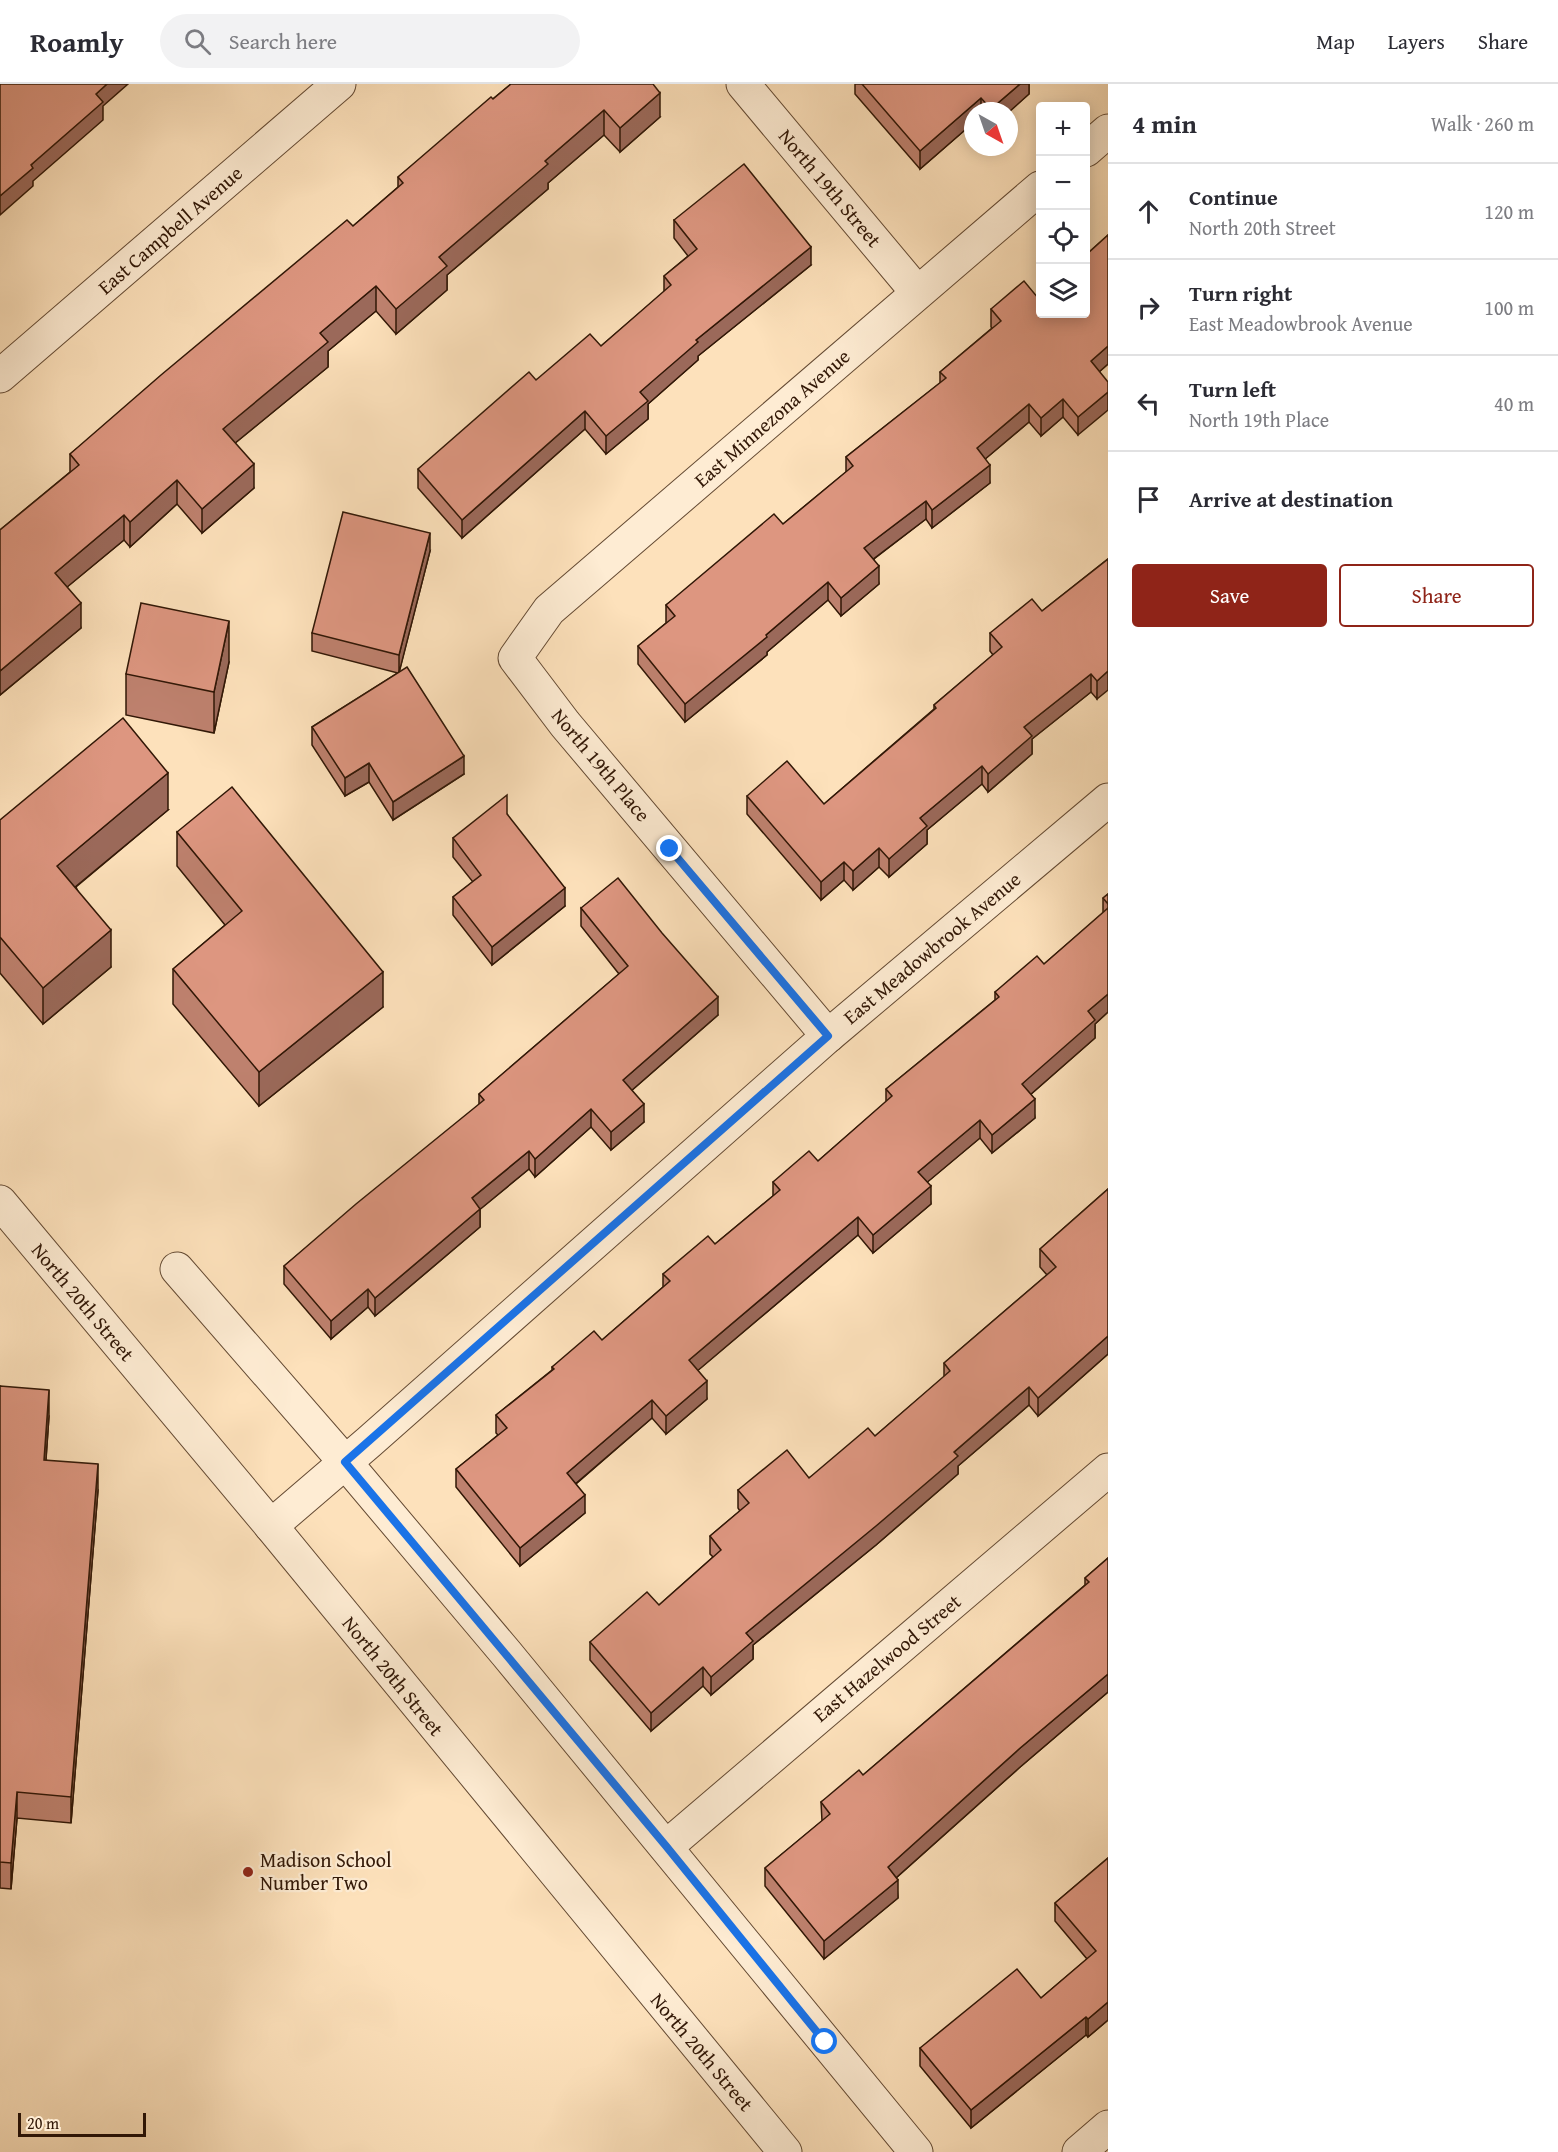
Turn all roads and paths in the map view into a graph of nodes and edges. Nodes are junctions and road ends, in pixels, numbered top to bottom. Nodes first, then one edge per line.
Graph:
1 (339, 84) edge
2 (743, 84) edge
3 (1108, 131) edge
4 (1090, 147) edge
5 (1036, 192) edge
6 (917, 292) junction
7 (0, 376) edge
8 (515, 658) joint
9 (1108, 800) edge
10 (828, 1036) junction
11 (0, 1202) edge
12 (177, 1269) dead end
13 (345, 1462) junction
14 (1108, 1470) edge
15 (271, 1526) junction
16 (666, 1846) junction
17 (1108, 2127) edge
18 (785, 2152) edge
19 (916, 2152) edge
20 (1079, 2152) edge

1 - 7 street, East Campbell Avenue
2 - 6 street, North 19th Street
3 - 4 street
5 - 6 street, East Minnezona Avenue
6 - 8 street, East Minnezona Avenue
8 - 10 street, North 19th Place
9 - 10 street, East Meadowbrook Avenue
10 - 13 street, East Meadowbrook Avenue
11 - 15 street, North 20th Street
12 - 13 street
13 - 15 street, East Meadowbrook Avenue
13 - 16 street
14 - 16 street, East Hazelwood Street
15 - 18 street, North 20th Street
16 - 19 street
17 - 20 street

